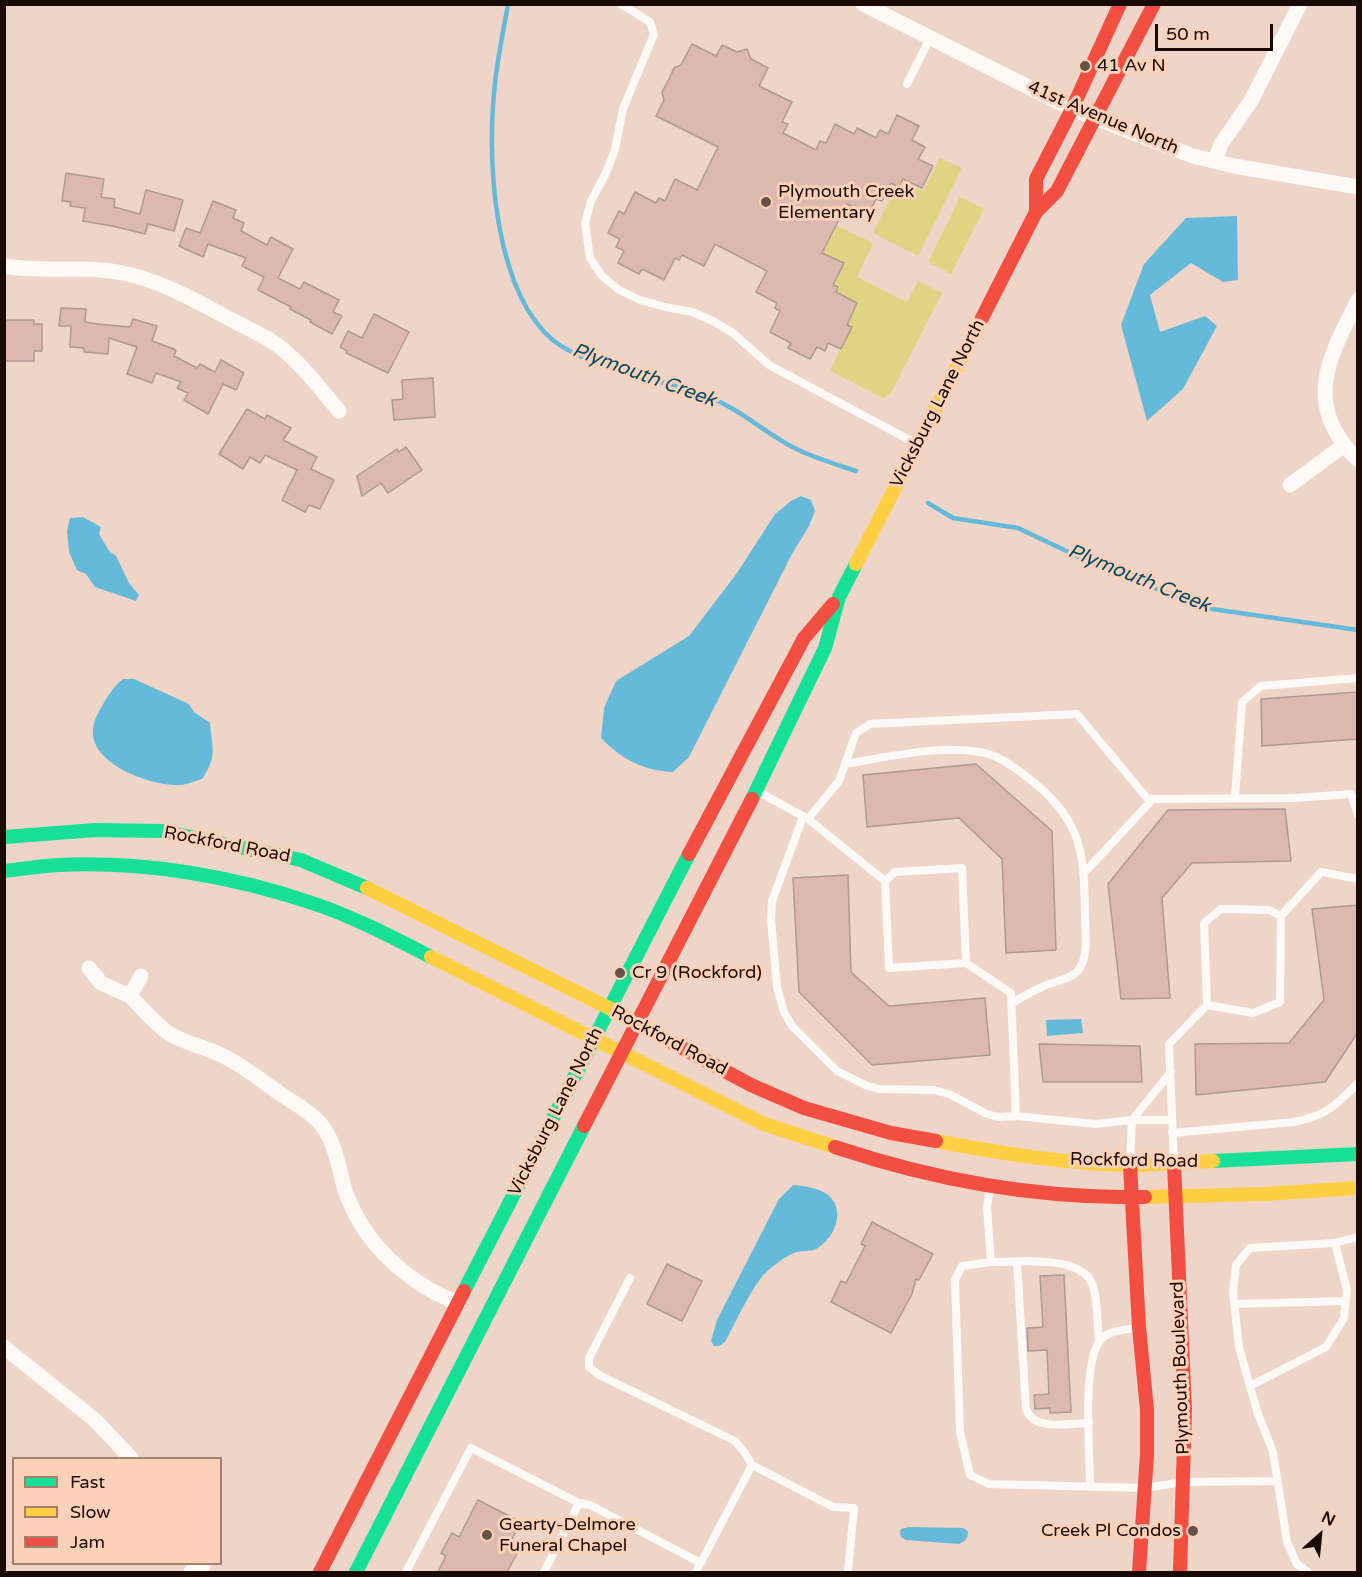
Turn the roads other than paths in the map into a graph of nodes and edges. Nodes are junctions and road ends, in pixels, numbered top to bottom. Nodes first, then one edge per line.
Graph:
1 (621, 4) edge
2 (863, 4) edge
3 (1120, 4) edge
4 (1154, 4) edge
5 (1300, 4) edge
6 (930, 38) junction
7 (907, 84) dead end
8 (1072, 109) junction
9 (1094, 119) junction
10 (1215, 161) junction
11 (1358, 187) edge
12 (1036, 212) junction
13 (4, 266) edge
14 (1358, 300) edge
15 (339, 411) dead end
16 (918, 445) junction
17 (1343, 446) junction
18 (1358, 460) edge
19 (1290, 485) dead end
20 (839, 597) junction
21 (1358, 678) edge
22 (845, 764) junction
23 (756, 791) junction
24 (1236, 797) junction
25 (1153, 799) junction
26 (1358, 815) edge
27 (806, 818) junction
28 (4, 837) edge
29 (4, 871) edge
30 (1084, 873) junction
31 (1358, 879) edge
32 (885, 881) junction
33 (1281, 916) junction
34 (966, 963) junction
35 (89, 968) dead end
36 (141, 976) dead end
37 (130, 996) junction
38 (1012, 1003) junction
39 (1207, 1005) junction
40 (609, 1008) junction
41 (638, 1024) junction
42 (594, 1040) junction
43 (622, 1054) junction
44 (1171, 1071) junction
45 (1358, 1083) edge
46 (1016, 1116) junction
47 (1132, 1120) junction
48 (1172, 1120) junction
49 (1172, 1133) junction
50 (1358, 1154) edge
51 (1174, 1164) junction
52 (1130, 1165) junction
53 (991, 1185) junction
54 (1358, 1188) edge
55 (1175, 1196) junction
56 (1132, 1197) junction
57 (1358, 1237) edge
58 (1335, 1243) junction
59 (991, 1262) junction
60 (1017, 1262) junction
61 (630, 1278) dead end
62 (1346, 1301) junction
63 (458, 1303) junction
64 (1234, 1304) junction
65 (1139, 1327) junction
66 (1099, 1342) junction
67 (4, 1347) edge
68 (1250, 1386) junction
69 (1089, 1423) junction
70 (130, 1457) edge
71 (752, 1465) junction
72 (1278, 1481) junction
73 (1183, 1482) junction
74 (1090, 1487) junction
75 (1145, 1488) junction
76 (579, 1503) junction
77 (701, 1563) junction
78 (320, 1572) edge
79 (356, 1572) edge
80 (406, 1572) edge
81 (544, 1572) edge
82 (696, 1572) edge
83 (848, 1572) edge
84 (1139, 1572) edge
85 (1180, 1572) edge
86 (1308, 1572) edge

1 - 16 lane
2 - 6 street, 41st Avenue North
3 - 8 main road, Vicksburg Lane North
4 - 9 main road, Vicksburg Lane North
5 - 10 street
6 - 7 lane
6 - 8 street, 41st Avenue North
8 - 9 street, 41st Avenue North
8 - 12 main road, Vicksburg Lane North
9 - 10 street, 41st Avenue North
9 - 12 main road, Vicksburg Lane North
10 - 11 street, 41st Avenue North
12 - 16 main road, Vicksburg Lane North
13 - 15 street
14 - 17 street
16 - 20 main road, Vicksburg Lane North
17 - 18 street
17 - 19 street
20 - 23 main road, Vicksburg Lane North
20 - 40 main road, Vicksburg Lane North
21 - 24 lane
22 - 25 lane
22 - 27 lane
22 - 30 lane
23 - 27 lane
23 - 41 main road, Vicksburg Lane North
24 - 25 lane
24 - 26 lane
25 - 30 lane
27 - 32 lane
27 - 46 lane
28 - 40 main road, Rockford Road
29 - 42 main road, Rockford Road
30 - 38 lane
31 - 33 lane
32 - 34 lane
32 - 34 lane
33 - 39 lane
33 - 39 lane
34 - 38 lane
35 - 37 street
36 - 37 street
37 - 63 street
38 - 46 lane
39 - 44 lane
40 - 41 main road, Rockford Road
40 - 42 main road, Vicksburg Lane North
41 - 43 main road, Vicksburg Lane North
41 - 52 main road, Rockford Road
42 - 43 main road, Rockford Road
42 - 63 main road, Vicksburg Lane North
43 - 53 main road, Rockford Road
43 - 79 main road, Vicksburg Lane North
44 - 47 lane
44 - 48 lane
45 - 49 lane
46 - 47 lane
47 - 48 lane
47 - 52 lane
48 - 49 lane
49 - 51 lane
50 - 51 main road, Rockford Road
51 - 52 main road, Rockford Road
51 - 55 main road, Plymouth Boulevard
52 - 56 main road, Plymouth Boulevard
53 - 56 main road, Rockford Road
53 - 59 lane
54 - 55 main road, Rockford Road
55 - 56 main road, Rockford Road
55 - 73 main road, Plymouth Boulevard
56 - 65 main road, Plymouth Boulevard
57 - 58 lane
58 - 62 lane
58 - 64 lane
59 - 60 lane
59 - 74 lane
60 - 66 lane
60 - 69 lane
61 - 71 lane
62 - 64 lane
62 - 68 lane
63 - 78 main road, Vicksburg Lane North
64 - 68 lane
65 - 66 lane
65 - 75 main road, Plymouth Boulevard
66 - 69 lane
67 - 70 street
68 - 72 lane
69 - 74 lane
71 - 77 lane
71 - 83 lane
72 - 73 lane
72 - 86 lane
73 - 75 lane
73 - 85 main road, Plymouth Boulevard
74 - 75 lane
75 - 84 main road, Plymouth Boulevard
76 - 77 lane
76 - 80 lane
76 - 81 lane
77 - 82 lane

